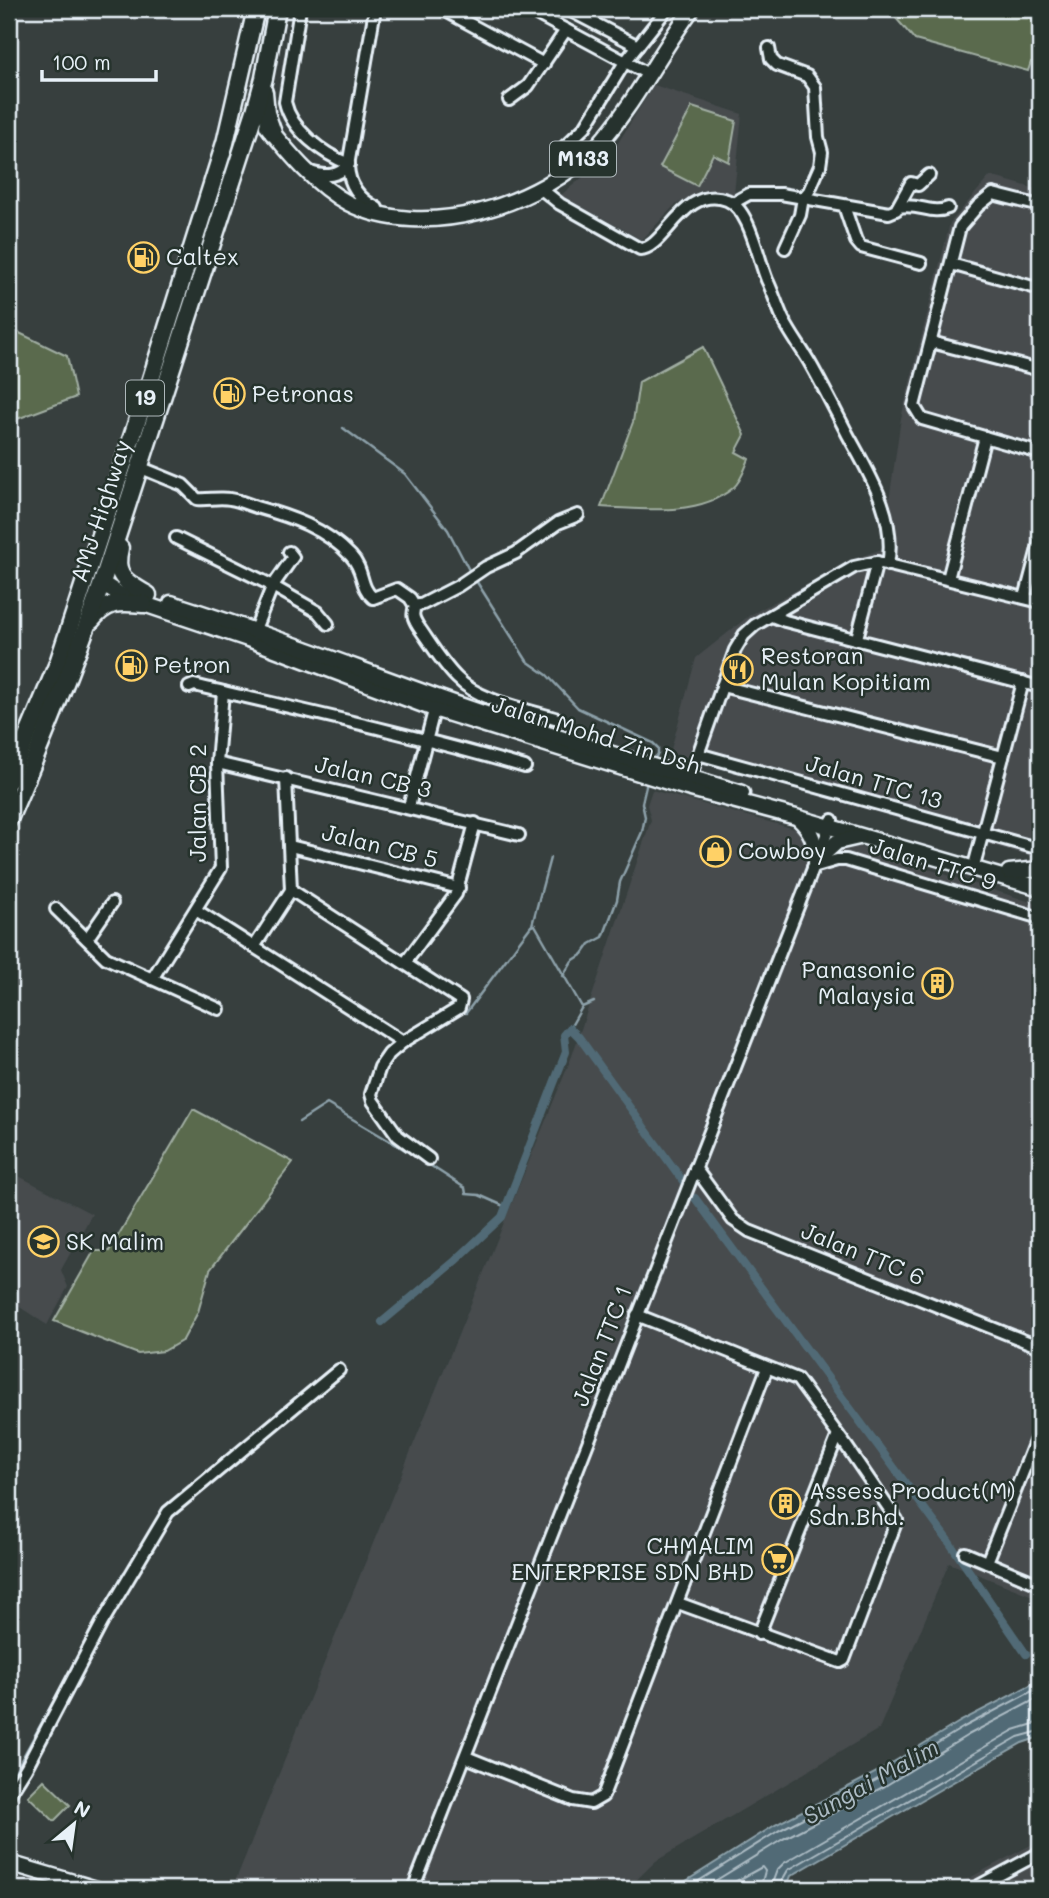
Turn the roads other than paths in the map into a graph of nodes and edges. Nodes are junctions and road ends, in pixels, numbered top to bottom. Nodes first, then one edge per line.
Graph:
1 (256, 9) edge
2 (266, 9) edge
3 (277, 9) edge
4 (300, 9) edge
5 (375, 9) edge
6 (442, 9) edge
7 (527, 9) edge
8 (568, 9) edge
9 (667, 9) edge
10 (692, 9) edge
11 (566, 30) junction
12 (638, 46) junction
13 (769, 48) dead end
14 (268, 58) junction
15 (625, 62) junction
16 (544, 64) junction
17 (648, 74) junction
18 (509, 100) dead end
19 (255, 111) junction
20 (273, 133) junction
21 (246, 139) junction
22 (225, 143) junction
23 (559, 152) dead end
24 (349, 164) junction
25 (309, 172) junction
26 (929, 175) dead end
27 (540, 188) junction
28 (803, 198) junction
29 (733, 203) junction
30 (844, 206) junction
31 (1040, 206) edge
32 (898, 207) junction
33 (948, 208) dead end
34 (411, 220) junction
35 (785, 248) dead end
36 (920, 264) dead end
37 (951, 264) junction
38 (1040, 289) edge
39 (931, 342) junction
40 (1040, 370) edge
41 (985, 437) junction
42 (1040, 453) edge
43 (139, 467) junction
44 (125, 511) junction
45 (578, 515) dead end
46 (104, 517) junction
47 (176, 538) dead end
48 (1040, 541) edge
49 (289, 552) dead end
50 (877, 562) junction
51 (888, 565) junction
52 (948, 579) junction
53 (102, 583) junction
54 (272, 587) junction
55 (1025, 598) junction
56 (146, 600) junction
57 (1040, 602) edge
58 (415, 606) junction
59 (772, 616) junction
60 (88, 624) junction
61 (328, 624) dead end
62 (253, 635) junction
63 (857, 638) junction
64 (1023, 682) junction
65 (722, 686) junction
66 (189, 687) dead end
67 (1040, 687) edge
68 (223, 692) junction
69 (436, 703) junction
70 (41, 705) junction
71 (558, 719) dead end
72 (425, 738) junction
73 (698, 754) junction
74 (1003, 757) junction
75 (217, 762) junction
76 (524, 767) dead end
77 (286, 778) junction
78 (9, 780) edge
79 (689, 783) junction
80 (409, 807) junction
81 (796, 817) junction
82 (9, 819) edge
83 (475, 823) junction
84 (831, 823) junction
85 (982, 834) junction
86 (519, 835) dead end
87 (864, 837) junction
88 (290, 846) junction
89 (1040, 849) edge
90 (975, 862) junction
91 (814, 864) junction
92 (1040, 869) edge
93 (1009, 872) junction
94 (1040, 881) edge
95 (458, 888) junction
96 (1040, 888) edge
97 (291, 890) junction
98 (112, 903) dead end
99 (56, 909) dead end
100 (196, 910) junction
101 (1040, 918) edge
102 (87, 939) junction
103 (254, 947) junction
104 (405, 963) junction
105 (152, 979) junction
106 (219, 1009) dead end
107 (403, 1042) junction
108 (429, 1159) dead end
109 (695, 1168) junction
110 (637, 1315) junction
111 (1040, 1347) edge
112 (767, 1368) junction
113 (339, 1370) dead end
114 (1040, 1429) edge
115 (838, 1435) junction
116 (965, 1553) dead end
117 (987, 1562) junction
118 (1034, 1582) dead end
119 (678, 1602) junction
120 (759, 1634) junction
121 (466, 1757) junction
122 (9, 1795) edge
123 (1040, 1853) edge
124 (9, 1863) edge
125 (97, 1889) edge
126 (413, 1889) edge
127 (973, 1889) edge

1 - 22 highway, AMJ Highway / 19
2 - 19 highway
3 - 14 highway, AMJ Highway / 19
4 - 24 street
5 - 24 street
6 - 16 street
7 - 11 street
8 - 12 street
9 - 12 street
10 - 17 main road, M133
11 - 15 street
11 - 16 street
12 - 15 street
13 - 28 street
14 - 19 highway, AMJ Highway / 19
14 - 20 highway
15 - 17 street
15 - 23 street
16 - 18 street
17 - 27 main road, M133
19 - 20 main road, M133
19 - 21 highway, AMJ Highway / 19
19 - 22 highway
20 - 21 highway
20 - 25 main road, M133
21 - 43 highway, AMJ Highway / 19
22 - 46 highway, AMJ Highway / 19
24 - 25 street
24 - 34 street
25 - 34 main road, M133
26 - 32 street
27 - 29 street
27 - 34 main road, M133
28 - 29 street
28 - 30 street
28 - 35 street
29 - 51 street
30 - 32 street
30 - 36 street
31 - 37 street
32 - 33 street
37 - 38 street
37 - 39 street
39 - 40 street
39 - 41 street
41 - 42 street
41 - 52 street
43 - 44 highway, AMJ Highway / 19
43 - 58 street
44 - 53 highway, AMJ Highway / 19
44 - 56 highway
45 - 58 street
46 - 53 highway
46 - 70 highway, AMJ Highway / 19
47 - 54 street
48 - 55 street
49 - 54 street
50 - 51 street
50 - 59 street
50 - 63 street
51 - 52 street
52 - 55 street
53 - 56 main road, Jalan Mohd Zin Dsh
53 - 60 highway, AMJ Highway / 19
53 - 70 highway
54 - 61 street
54 - 62 street
55 - 57 street
56 - 60 highway
56 - 62 main road, Jalan Mohd Zin Dsh
58 - 71 street
59 - 63 street
59 - 65 street
60 - 82 highway, AMJ Highway / 19
62 - 69 main road, Jalan Mohd Zin Dsh
63 - 64 street
64 - 67 street
64 - 74 street
65 - 73 street
65 - 74 street
66 - 68 street
68 - 72 street
68 - 75 street, Jalan CB 2
69 - 72 street
69 - 79 main road, Jalan Mohd Zin Dsh
70 - 78 highway, AMJ Highway / 19
72 - 76 street
72 - 80 street
73 - 79 street
73 - 85 street, Jalan TTC 13
74 - 85 street
75 - 77 street, Jalan CB 3
75 - 100 street, Jalan CB 2
77 - 80 street, Jalan CB 3
77 - 88 street
79 - 81 main road, Jalan Mohd Zin Dsh
79 - 84 main road, Jalan Mohd Zin Dsh
80 - 83 street, Jalan CB 3
81 - 84 main road, Jalan Mohd Zin Dsh
81 - 91 main road
83 - 86 street, Jalan CB 3
83 - 95 street
84 - 87 main road, Jalan Mohd Zin Dsh
84 - 90 main road, Jalan Mohd Zin Dsh
84 - 91 street, Jalan TTC 1
85 - 89 street, Jalan TTC 13
85 - 90 street
87 - 91 main road
87 - 96 main road, Jalan Mohd Zin Dsh
88 - 95 street, Jalan CB 5
88 - 97 street
90 - 93 main road, Jalan Mohd Zin Dsh
91 - 101 street, Jalan TTC 9
91 - 109 street, Jalan TTC 1
92 - 93 main road
93 - 94 main road, Jalan Mohd Zin Dsh
95 - 104 street
97 - 103 street
97 - 104 street
98 - 102 street
99 - 102 street
100 - 103 street
100 - 105 street, Jalan CB 2
102 - 105 street
103 - 107 street
104 - 107 street
105 - 106 street
107 - 108 street
109 - 110 street, Jalan TTC 1
109 - 111 street, Jalan TTC 6
110 - 112 street
110 - 121 street, Jalan TTC 1
112 - 115 street
112 - 119 street
113 - 122 street
114 - 117 street
115 - 120 street
115 - 120 street
116 - 117 street
117 - 118 street
119 - 120 street
119 - 121 street
121 - 126 street, Jalan TTC 1
123 - 127 street
124 - 125 main road

